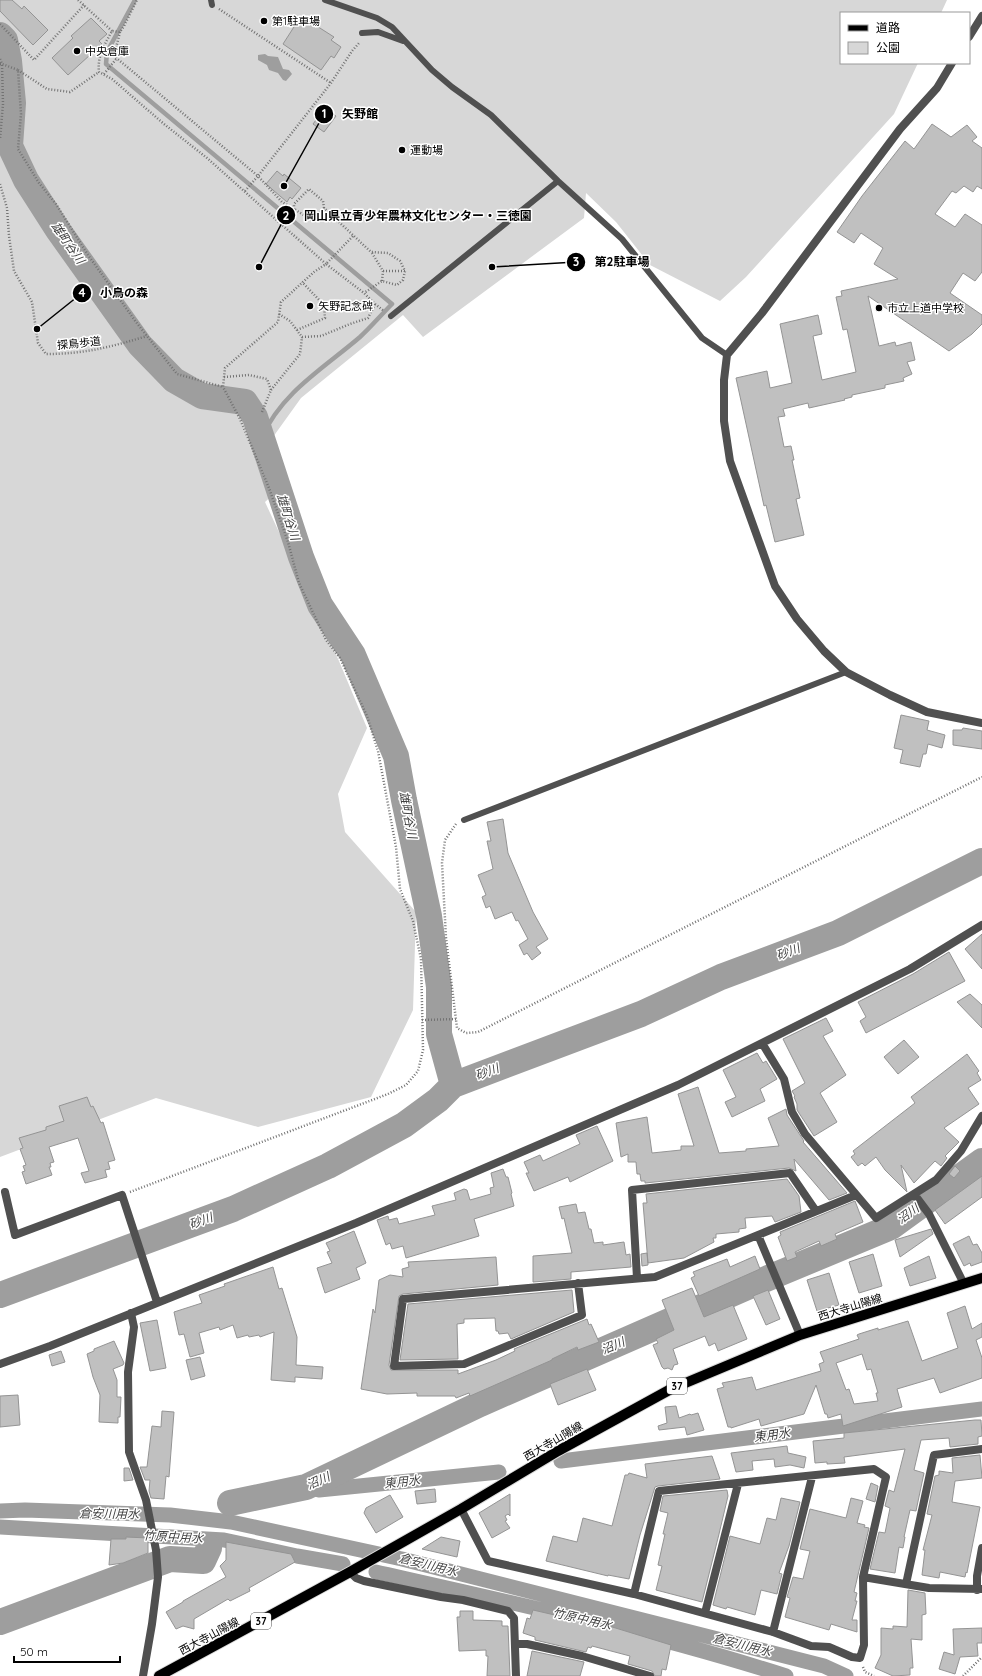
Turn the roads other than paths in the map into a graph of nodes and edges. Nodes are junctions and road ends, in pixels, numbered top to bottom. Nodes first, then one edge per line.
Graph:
1 (325, 0) edge
2 (982, 16) edge
3 (362, 33) dead end
4 (970, 35) edge
5 (405, 42) junction
6 (951, 64) edge
7 (558, 181) junction
8 (391, 316) dead end
9 (727, 355) junction
10 (846, 672) junction
11 (982, 723) edge
12 (464, 820) road end
13 (982, 925) edge
14 (762, 1043) junction
15 (982, 1116) edge
16 (5, 1192) dead end
17 (914, 1194) junction
18 (856, 1195) junction
19 (816, 1211) junction
20 (758, 1235) junction
21 (637, 1278) junction
22 (982, 1278) edge
23 (578, 1283) junction
24 (964, 1284) junction
25 (157, 1302) junction
26 (131, 1313) junction
27 (800, 1335) junction
28 (0, 1364) edge
29 (982, 1449) edge
30 (812, 1477) junction
31 (738, 1484) junction
32 (461, 1509) junction
33 (982, 1548) edge
34 (350, 1572) junction
35 (863, 1577) junction
36 (906, 1584) junction
37 (979, 1590) edge
38 (634, 1594) junction
39 (705, 1613) junction
40 (773, 1632) junction
41 (516, 1644) junction
42 (143, 1676) edge
43 (159, 1676) edge
44 (516, 1676) edge
45 (650, 1676) edge

1 - 5 lane
2 - 4 street
3 - 5 lane
5 - 7 lane
6 - 9 street
7 - 8 lane
7 - 9 lane
9 - 10 street
10 - 11 street
10 - 12 lane
13 - 14 street
14 - 18 street
14 - 25 street
15 - 17 street
16 - 25 street
17 - 18 street
17 - 24 street
18 - 19 street
19 - 20 street
19 - 21 street
20 - 21 street
20 - 27 street
21 - 23 street
22 - 24 main road, 西大寺山陽線 / 37
23 - 23 street
24 - 27 main road, 西大寺山陽線 / 37
25 - 26 street
26 - 28 street
26 - 42 street
27 - 32 main road, 西大寺山陽線 / 37
29 - 36 street
30 - 31 street
30 - 35 street
30 - 40 street
31 - 38 street
31 - 39 street
32 - 34 main road, 西大寺山陽線 / 37
32 - 38 street
33 - 37 street
34 - 41 street
34 - 43 main road, 西大寺山陽線 / 37
35 - 36 street
35 - 40 street
36 - 37 street
38 - 39 street
39 - 40 street
41 - 44 street
41 - 45 street

